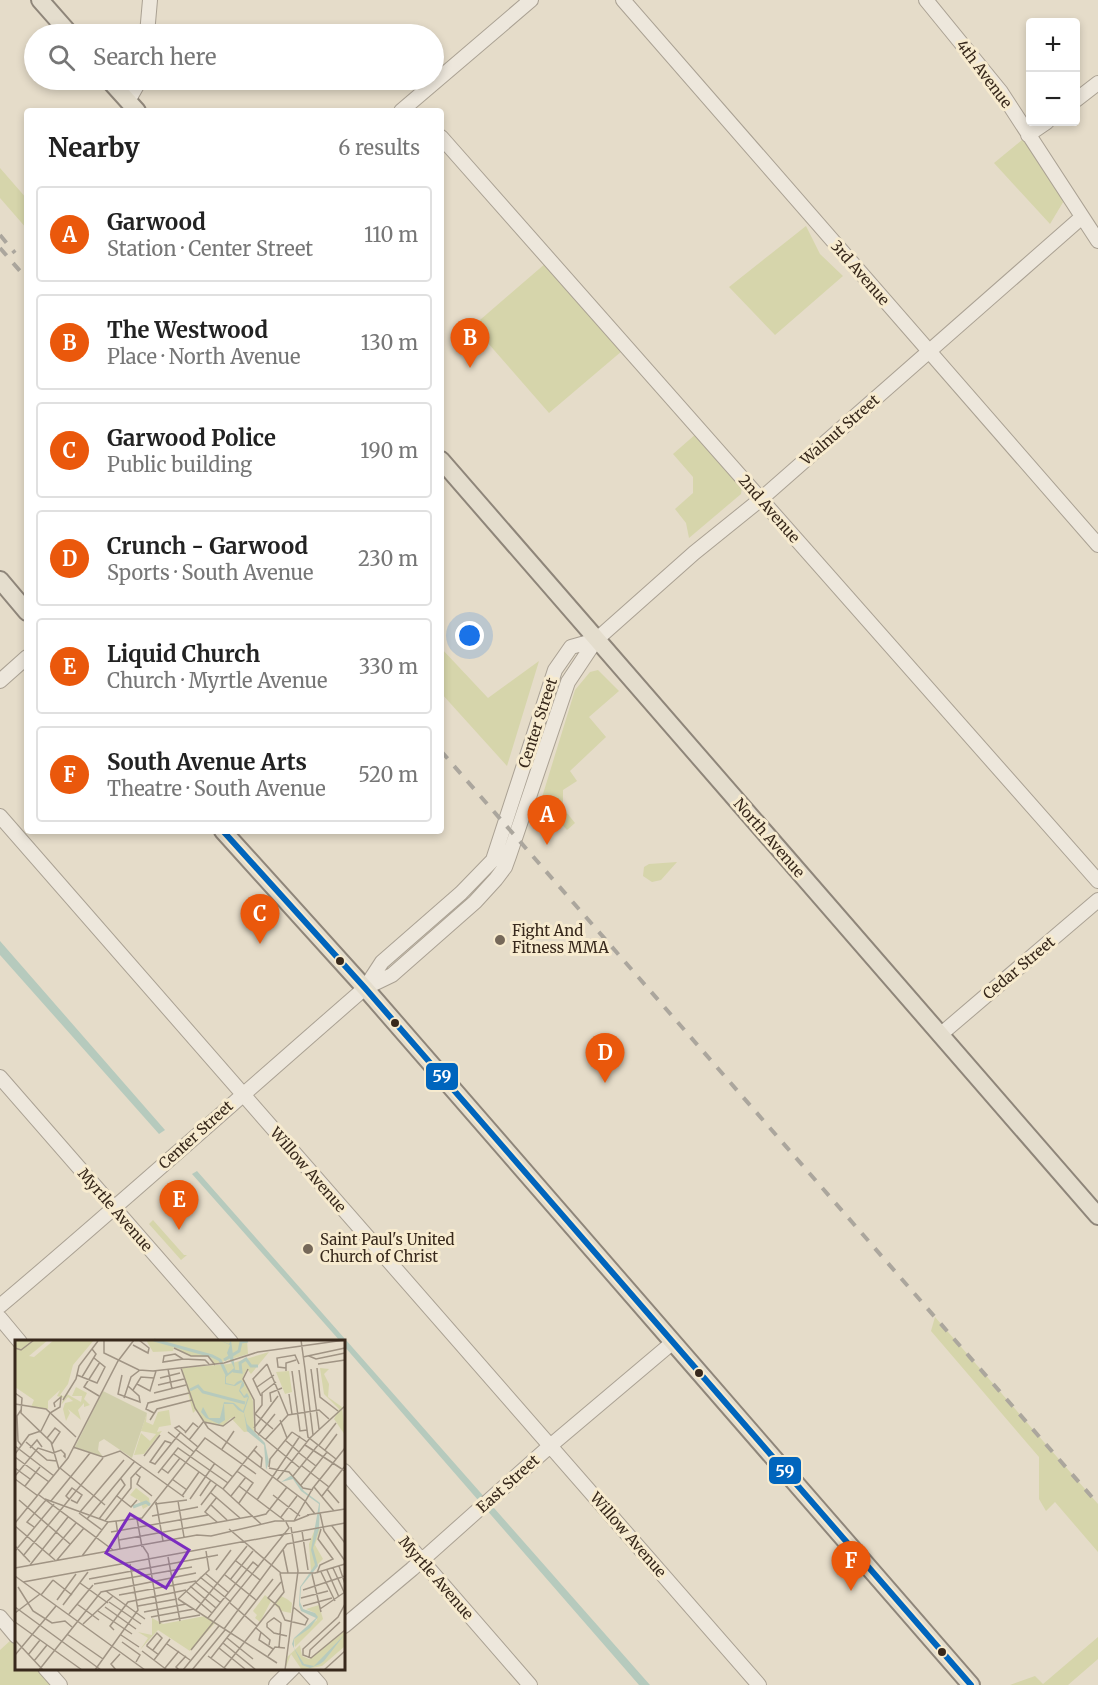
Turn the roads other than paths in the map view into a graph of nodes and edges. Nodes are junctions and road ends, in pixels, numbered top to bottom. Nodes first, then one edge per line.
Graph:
1 (40, 0) edge
2 (150, 0) edge
3 (531, 0) edge
4 (623, 0) edge
5 (926, 0) edge
6 (61, 24) edge
7 (148, 24) edge
8 (444, 78) edge
9 (1098, 83) edge
10 (118, 90) edge
11 (137, 90) edge
12 (430, 90) edge
13 (1080, 97) edge
14 (133, 106) edge
15 (410, 108) edge
16 (1041, 126) edge
17 (1028, 135) junction
18 (444, 140) edge
19 (1082, 217) junction
20 (1098, 241) edge
21 (929, 351) junction
22 (444, 463) edge
23 (761, 499) junction
24 (1098, 545) edge
25 (0, 580) edge
26 (24, 608) edge
27 (596, 640) junction
28 (24, 660) edge
29 (0, 681) edge
30 (0, 816) edge
31 (227, 834) edge
32 (1098, 880) edge
33 (1098, 900) edge
34 (365, 988) junction
35 (940, 1035) junction
36 (0, 1077) edge
37 (242, 1094) junction
38 (114, 1209) junction
39 (1098, 1216) edge
40 (0, 1306) edge
41 (0, 1318) edge
42 (19, 1340) edge
43 (230, 1340) edge
44 (672, 1342) junction
45 (550, 1446) junction
46 (345, 1472) edge
47 (421, 1561) junction
48 (0, 1617) edge
49 (345, 1625) edge
50 (15, 1635) edge
51 (47, 1670) edge
52 (292, 1670) edge
53 (308, 1670) edge
54 (60, 1685) edge
55 (276, 1685) edge
56 (320, 1685) edge
57 (530, 1685) edge
58 (759, 1685) edge
59 (971, 1685) edge

1 - 6 main road
2 - 7 street
3 - 8 street
4 - 21 street, 3rd Avenue
5 - 17 street, 4th Avenue
9 - 13 street
10 - 14 main road
11 - 14 street
12 - 15 street
16 - 17 street
17 - 19 street, 4th Avenue
18 - 23 street, 2nd Avenue
19 - 20 street, 4th Avenue
19 - 21 street, Walnut Street
21 - 23 street, Walnut Street
21 - 24 street, 3rd Avenue
22 - 27 main road, North Avenue
23 - 27 street, Walnut Street
23 - 32 street, 2nd Avenue
25 - 26 main road
27 - 34 street, Center Street
27 - 35 main road, North Avenue
28 - 29 street
30 - 37 street, Willow Avenue
31 - 34 main road
33 - 35 street, Cedar Street
34 - 37 street, Center Street
34 - 44 main road
35 - 39 main road, North Avenue
36 - 38 street, Myrtle Avenue
37 - 38 street, Center Street
37 - 45 street, Willow Avenue
38 - 40 street, Center Street
38 - 43 street, Myrtle Avenue
41 - 42 street
44 - 45 street, East Street
44 - 59 main road
45 - 47 street, East Street
45 - 58 street, Willow Avenue
46 - 47 street, Myrtle Avenue
47 - 49 street, East Street
47 - 57 street, Myrtle Avenue
48 - 50 street
51 - 54 street
52 - 55 street
53 - 56 street

